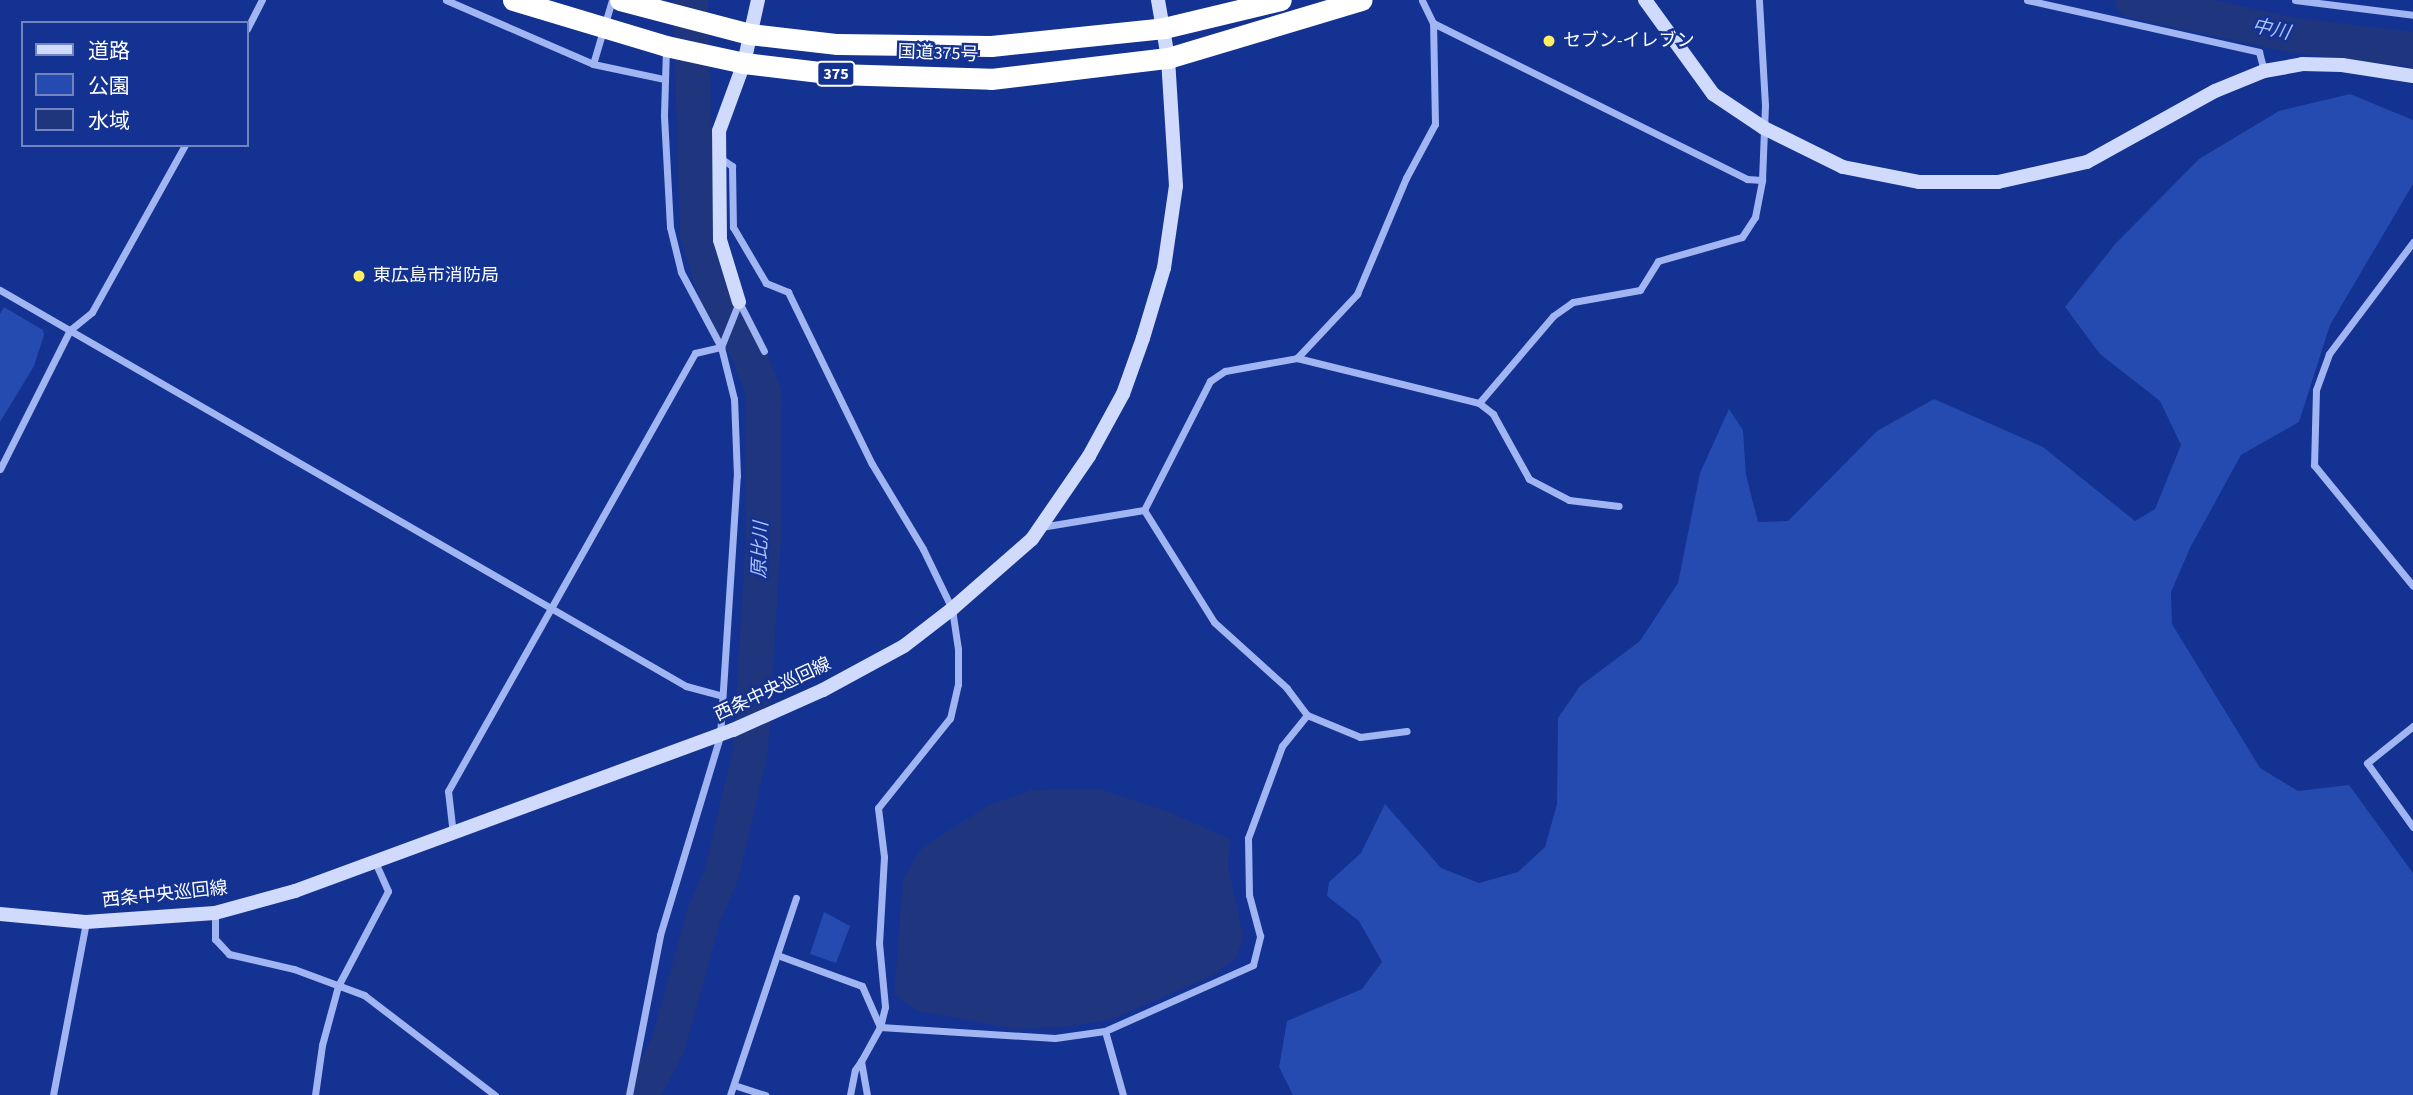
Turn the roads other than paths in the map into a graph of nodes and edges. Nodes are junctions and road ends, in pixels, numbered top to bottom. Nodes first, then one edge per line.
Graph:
1 (262, 0) edge
2 (446, 0) edge
3 (513, 0) edge
4 (612, 0) edge
5 (620, 0) edge
6 (758, 0) edge
7 (1158, 0) edge
8 (1281, 0) edge
9 (1361, 0) edge
10 (1422, 0) edge
11 (1645, 0) edge
12 (1759, 0) edge
13 (2027, 0) edge
14 (2295, 0) edge
15 (667, 6) edge
16 (2413, 15) edge
17 (1433, 23) junction
18 (248, 27) edge
19 (1164, 28) junction
20 (604, 29) junction
21 (750, 34) junction
22 (666, 46) junction
23 (1168, 58) junction
24 (593, 64) junction
25 (744, 64) junction
26 (2263, 71) junction
27 (2413, 76) edge
28 (664, 79) junction
29 (1764, 128) junction
30 (185, 147) edge
31 (719, 157) junction
32 (1762, 180) junction
33 (2413, 242) edge
34 (0, 290) edge
35 (739, 302) junction
36 (70, 330) junction
37 (721, 347) junction
38 (764, 351) dead end
39 (1297, 358) junction
40 (1479, 404) junction
41 (0, 469) edge
42 (1619, 506) dead end
43 (1144, 510) junction
44 (1041, 527) junction
45 (2413, 586) edge
46 (550, 605) junction
47 (952, 610) junction
48 (720, 695) junction
49 (1307, 715) junction
50 (2413, 726) edge
51 (1407, 731) dead end
52 (726, 733) junction
53 (2413, 827) edge
54 (453, 834) junction
55 (376, 864) junction
56 (796, 898) dead end
57 (215, 913) junction
58 (0, 914) edge
59 (86, 922) junction
60 (780, 956) junction
61 (338, 986) junction
62 (880, 1027) junction
63 (1105, 1031) junction
64 (862, 1061) junction
65 (734, 1085) junction
66 (53, 1095) edge
67 (315, 1095) edge
68 (495, 1095) edge
69 (629, 1095) edge
70 (730, 1095) edge
71 (765, 1095) edge
72 (850, 1095) edge
73 (867, 1095) edge
74 (1123, 1095) edge

1 - 18 street
2 - 24 street
3 - 20 highway, 国道375号 / 375
4 - 20 street
5 - 15 highway, 国道375号 / 375
6 - 21 street
7 - 19 street
8 - 19 highway, 国道375号 / 375
9 - 23 highway, 国道375号 / 375
10 - 17 street
11 - 29 street
12 - 29 street
13 - 26 street
14 - 16 street
15 - 21 highway, 国道375号 / 375
17 - 32 street
17 - 39 street
19 - 21 highway, 国道375号 / 375
19 - 23 street, 西条中央巡回線
20 - 22 highway, 国道375号 / 375
20 - 24 street
21 - 25 street
22 - 25 highway, 国道375号 / 375
22 - 28 street
23 - 25 highway, 国道375号 / 375
23 - 44 street, 西条中央巡回線
24 - 28 street
25 - 31 street
26 - 27 street
26 - 29 street
28 - 37 street
29 - 32 street
30 - 36 street
31 - 35 street
31 - 47 street
32 - 40 street
33 - 45 street
34 - 36 street
35 - 37 street
35 - 38 street
36 - 41 street
36 - 46 street
37 - 46 street
37 - 48 street
39 - 40 street
39 - 43 street
40 - 42 street
43 - 44 street
43 - 49 street
44 - 47 street, 西条中央巡回線
46 - 48 street
46 - 54 street
47 - 52 street, 西条中央巡回線
47 - 62 street
48 - 52 street
49 - 51 street
49 - 63 street
50 - 53 street
52 - 54 street, 西条中央巡回線
52 - 69 street
54 - 55 street, 西条中央巡回線
55 - 57 street, 西条中央巡回線
55 - 61 street
56 - 60 street
57 - 59 street, 西条中央巡回線
57 - 61 street
58 - 59 street, 西条中央巡回線
59 - 66 street
60 - 62 street
60 - 65 street
61 - 67 street
61 - 68 street
62 - 63 street
62 - 64 street
63 - 74 street
64 - 72 street
64 - 73 street
65 - 70 street
65 - 71 street

